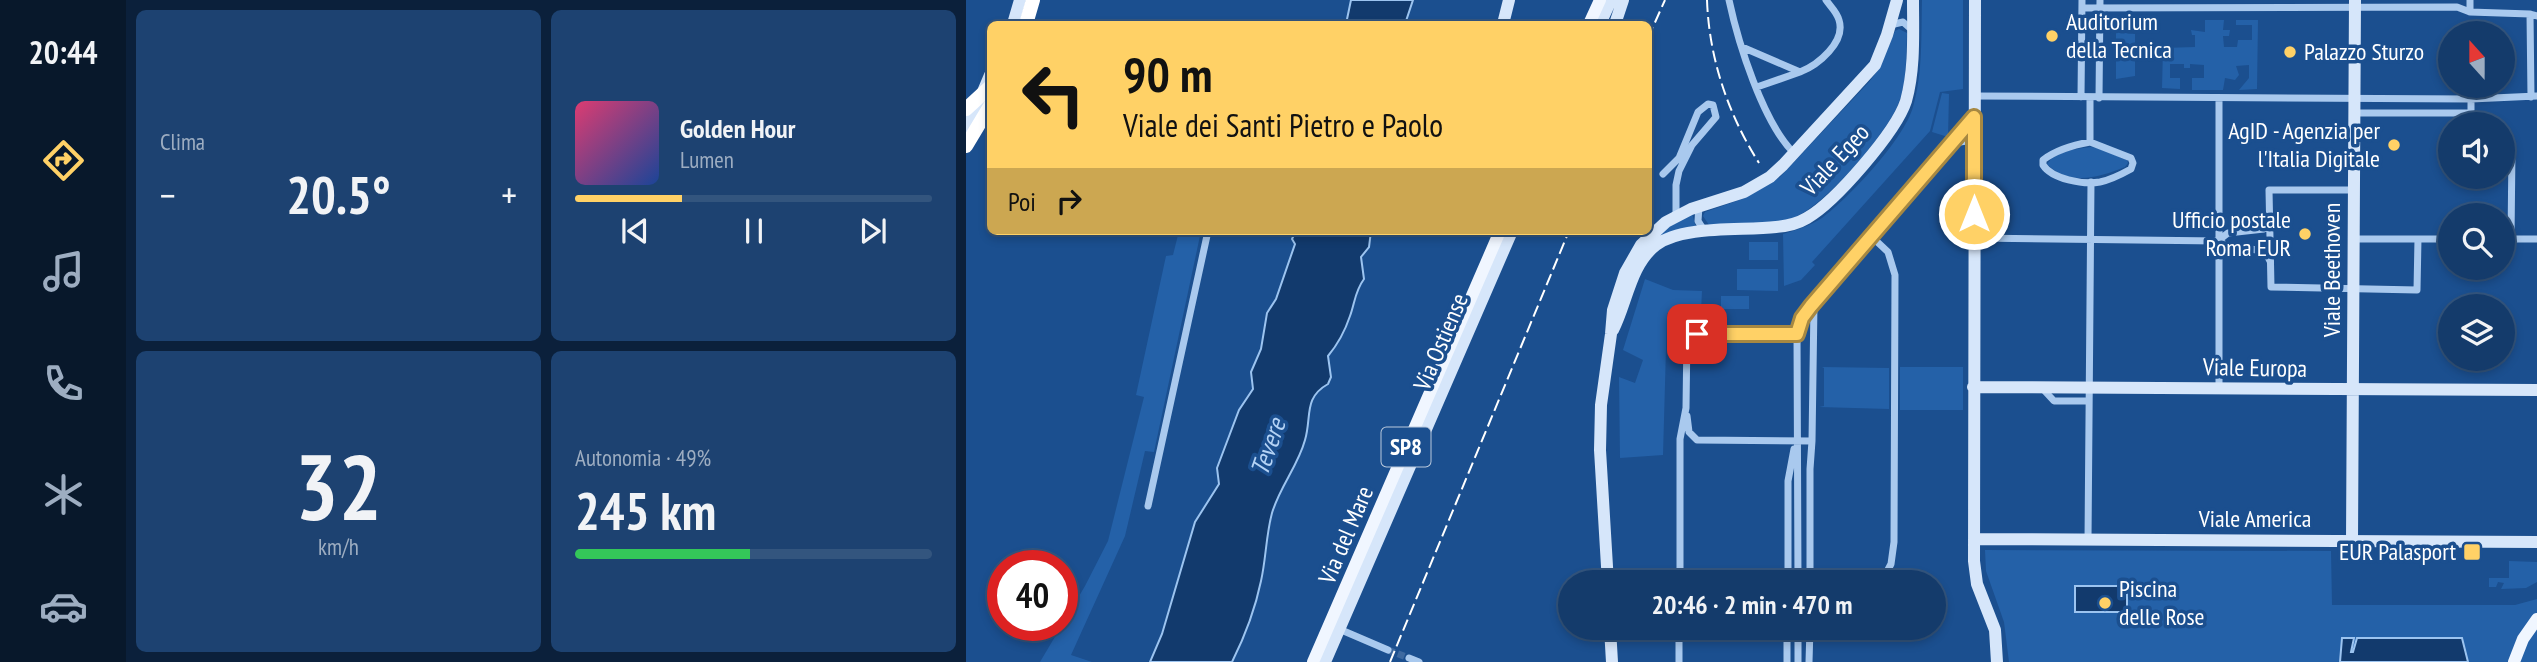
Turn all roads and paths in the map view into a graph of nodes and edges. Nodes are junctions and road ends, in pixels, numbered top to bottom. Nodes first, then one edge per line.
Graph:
1 (1020, 0) edge
2 (1027, 0) edge
3 (1033, 0) edge
4 (1040, 0) edge
5 (1509, 0) edge
6 (1600, 0) edge
7 (1611, 0) edge
8 (1623, 0) edge
9 (1728, 0) edge
10 (1826, 0) edge
11 (1896, 0) edge
12 (1913, 0) edge
13 (1975, 0) edge
14 (2470, 0) edge
15 (2355, 3) edge
16 (2082, 4) edge
17 (2099, 4) edge
18 (2308, 4) edge
19 (2470, 12) junction
20 (2534, 15) edge
21 (1014, 21) edge
22 (1021, 21) edge
23 (1030, 21) edge
24 (1030, 21) edge
25 (1504, 21) edge
26 (1590, 21) edge
27 (1601, 21) edge
28 (1616, 21) edge
29 (1890, 25) junction
30 (1913, 30) junction
31 (1742, 47) junction
32 (1800, 72) junction
33 (987, 83) edge
34 (1757, 87) junction
35 (987, 92) edge
36 (1975, 93) junction
37 (2085, 97) junction
38 (2099, 97) junction
39 (2534, 97) edge
40 (2219, 98) junction
41 (2354, 99) junction
42 (2471, 99) junction
43 (978, 108) edge
44 (2354, 113) junction
45 (1974, 117) junction
46 (966, 127) edge
47 (1974, 140) junction
48 (2090, 142) junction
49 (1953, 143) junction
50 (966, 146) edge
51 (1794, 153) junction
52 (1663, 174) dead end
53 (2091, 182) junction
54 (2353, 190) junction
55 (1699, 206) junction
56 (2270, 213) junction
57 (1676, 216) junction
58 (1705, 232) junction
59 (1652, 234) edge
60 (1207, 235) edge
61 (1498, 235) edge
62 (1510, 235) edge
63 (1651, 235) edge
64 (1871, 236) junction
65 (1974, 237) junction
66 (2353, 239) junction
67 (2418, 239) junction
68 (2438, 239) edge
69 (2515, 239) edge
70 (2537, 239) edge
71 (2219, 240) junction
72 (2090, 241) junction
73 (2271, 263) junction
74 (2353, 289) junction
75 (1815, 301) junction
76 (1611, 334) junction
77 (1797, 334) junction
78 (1973, 387) junction
79 (2218, 389) junction
80 (2353, 390) junction
81 (2537, 390) edge
82 (2089, 395) junction
83 (1686, 408) junction
84 (1796, 441) junction
85 (1812, 441) junction
86 (1148, 506) dead end
87 (1787, 510) junction
88 (1799, 510) junction
89 (1810, 510) junction
90 (1974, 539) junction
91 (2088, 540) junction
92 (2352, 541) junction
93 (2537, 542) edge
94 (1788, 551) junction
95 (1798, 551) junction
96 (1810, 551) junction
97 (1607, 570) edge
98 (1680, 570) edge
99 (1788, 570) edge
100 (1798, 570) edge
101 (1810, 570) edge
102 (1888, 570) edge
103 (2537, 619) edge
104 (1339, 629) junction
105 (1611, 640) edge
106 (1679, 640) edge
107 (1787, 640) edge
108 (1798, 640) edge
109 (1809, 640) edge
110 (1787, 648) junction
111 (1798, 648) junction
112 (1809, 648) junction
113 (1388, 650) tunnel mouth
114 (1409, 658) dead end
115 (2514, 661) edge
116 (1313, 662) edge
117 (1325, 662) edge
118 (1419, 662) edge
119 (1612, 662) edge
120 (1679, 662) edge
121 (1787, 662) edge
122 (1798, 662) edge
123 (1809, 662) edge
124 (1997, 662) edge

1 - 21 street
2 - 22 street
3 - 23 highway
4 - 24 street
5 - 25 street
6 - 26 main road
7 - 27 street
8 - 28 street
9 - 31 street
10 - 32 street
11 - 29 street, Viale Egeo
12 - 30 street, Viale Egeo
13 - 36 street
14 - 19 street
15 - 18 street
15 - 19 street
15 - 41 street, Viale Beethoven
16 - 17 street
16 - 37 street
17 - 18 street
17 - 38 street
19 - 20 street
20 - 39 street
29 - 30 street
29 - 51 street, Viale Egeo
30 - 58 street, Viale Egeo
31 - 32 street
31 - 34 street
32 - 34 street
33 - 43 street
34 - 51 street
35 - 43 highway, bridge
36 - 37 street
36 - 45 street
37 - 38 street
37 - 48 street
38 - 40 street
39 - 42 street
40 - 41 street
40 - 71 street
41 - 42 street
41 - 44 street, Viale Beethoven
42 - 44 street
43 - 46 street
43 - 50 highway
44 - 54 street, Viale Beethoven
45 - 47 street
45 - 49 street
47 - 49 street
47 - 65 street
48 - 53 street
48 - 53 street
49 - 64 street
51 - 55 street, Viale Egeo
52 - 57 street
53 - 72 street
54 - 56 street
54 - 66 street, Viale Beethoven
55 - 57 street, Viale Egeo
55 - 58 street
56 - 71 street
56 - 73 street
57 - 59 street, Viale Egeo
58 - 76 street, Viale Egeo
60 - 86 street
61 - 116 main road, Via del Mare / SP8
62 - 104 street, Via Ostiense
63 - 76 street, Viale Egeo
64 - 75 street
64 - 102 street
65 - 72 street
65 - 78 street
66 - 67 street
66 - 74 street, Viale Beethoven
67 - 68 street
67 - 74 street
69 - 70 street
71 - 72 street
71 - 73 street
71 - 79 street
72 - 82 street
73 - 74 street
74 - 80 street, Viale Beethoven
75 - 77 street
75 - 85 street
76 - 97 street, Viale Egeo
77 - 83 street
77 - 84 street
78 - 82 street, Viale Europa
78 - 90 street
79 - 80 street, Viale Europa
79 - 82 street, Viale Europa
80 - 81 street, Viale Europa
80 - 92 street, Viale Beethoven
82 - 91 street
83 - 84 street
83 - 98 street
84 - 85 street
84 - 87 street
84 - 88 street
85 - 89 street
87 - 88 street
87 - 94 street
88 - 89 street
88 - 95 street
89 - 96 street
90 - 91 street, Viale America
90 - 124 street
91 - 92 street, Viale America
92 - 93 street, Viale America
94 - 95 street
94 - 99 street
95 - 96 street
95 - 100 street
96 - 101 street
103 - 115 main road
104 - 113 street
104 - 117 street, Via Ostiense
105 - 119 street
106 - 120 street
107 - 110 street
108 - 111 street
109 - 112 street
110 - 111 street
110 - 121 street
111 - 112 street
111 - 122 street
112 - 123 street
114 - 118 street

